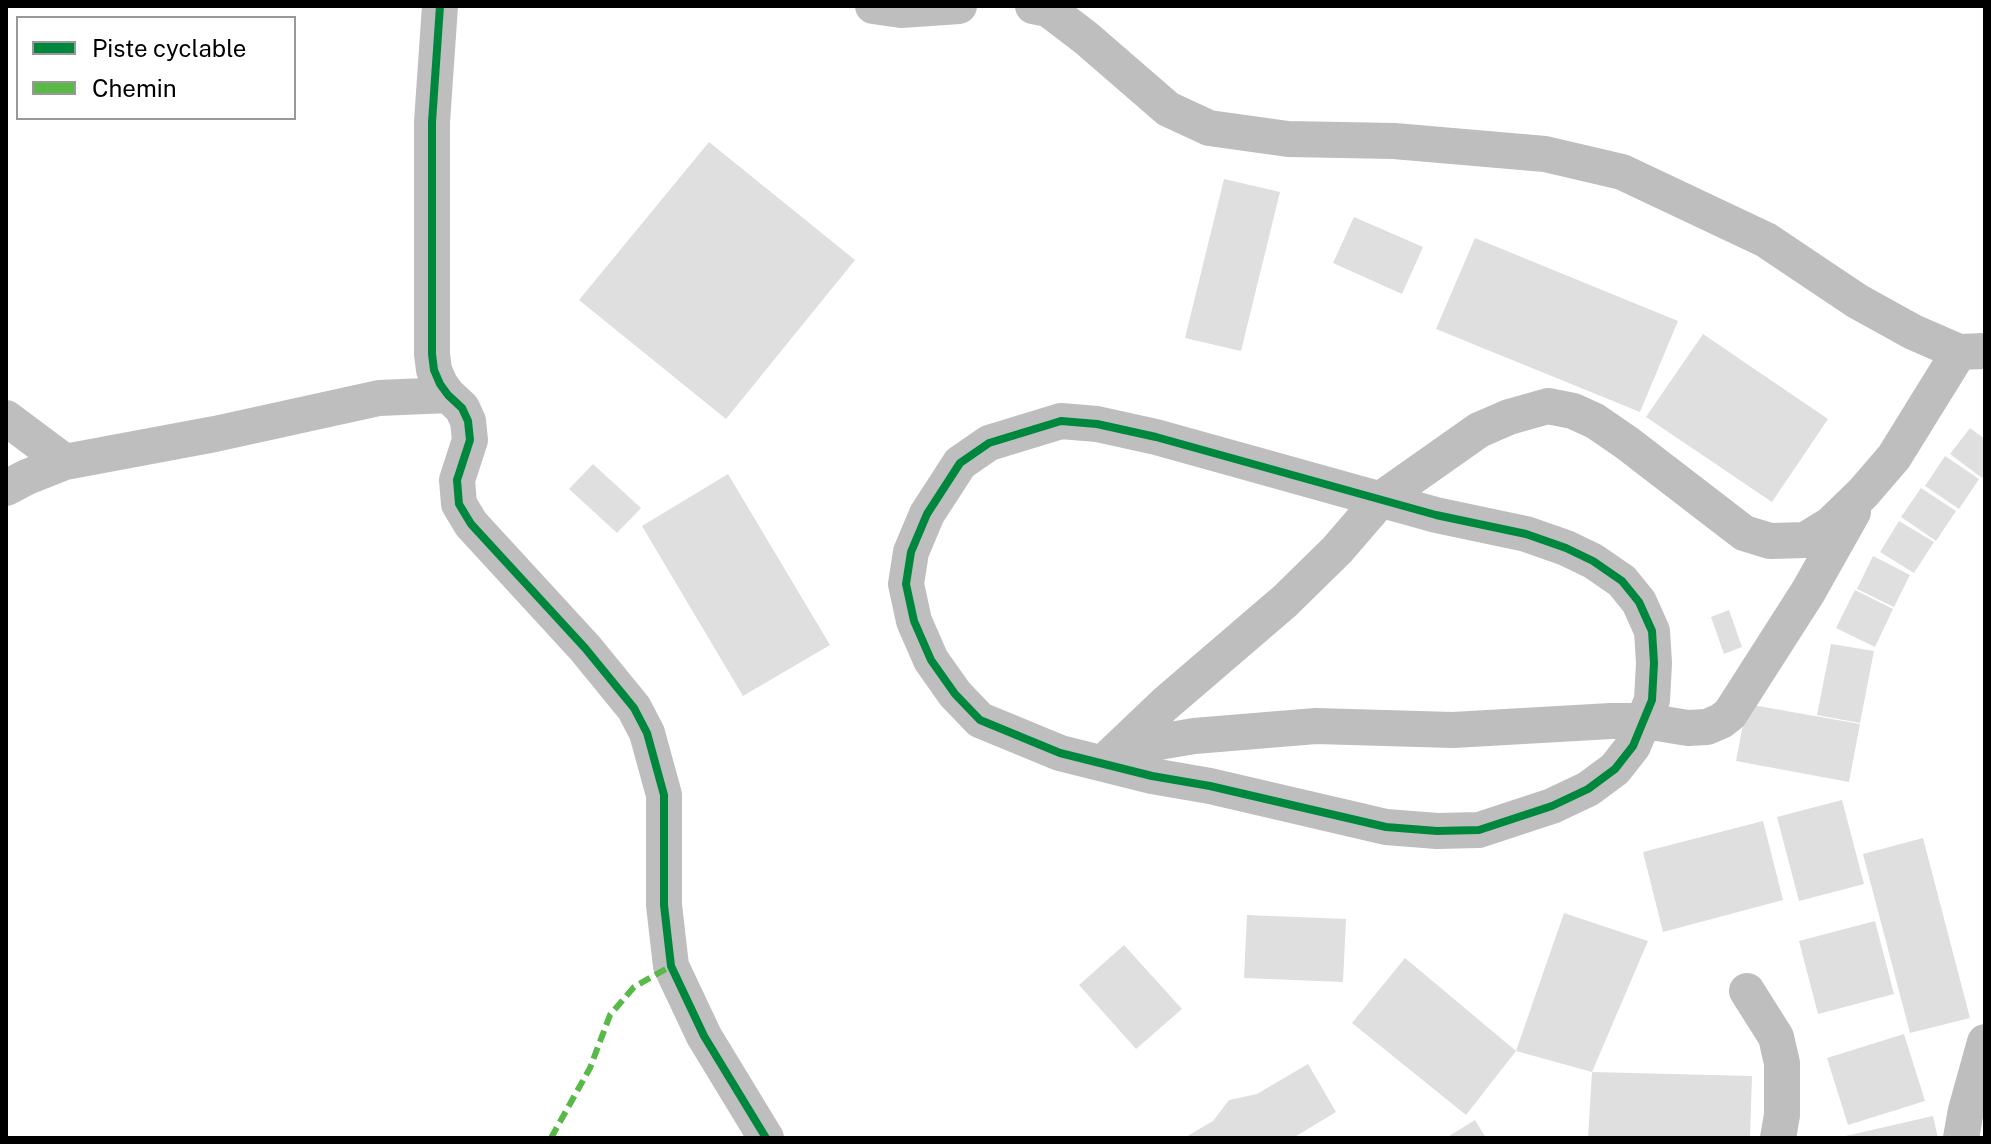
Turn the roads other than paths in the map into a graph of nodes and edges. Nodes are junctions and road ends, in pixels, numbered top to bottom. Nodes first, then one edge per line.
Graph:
1 (440, 6) edge
2 (873, 6) edge
3 (959, 6) edge
4 (1033, 6) edge
5 (1972, 352) edge
6 (448, 395) junction
7 (6, 418) edge
8 (65, 462) junction
9 (6, 488) edge
10 (1863, 493) junction
11 (1381, 499) junction
12 (1645, 721) junction
13 (1103, 763) junction
14 (1747, 991) dead end
15 (1985, 1042) edge
16 (766, 1138) edge
17 (1778, 1138) edge
18 (1961, 1138) edge

1 - 6 street
2 - 3 street
4 - 5 street
5 - 10 street
6 - 8 street
6 - 16 street
7 - 8 street
8 - 9 street
10 - 11 street
10 - 12 street
11 - 12 street
11 - 13 street
11 - 13 street
12 - 13 street
12 - 13 street
14 - 17 street
15 - 18 street

